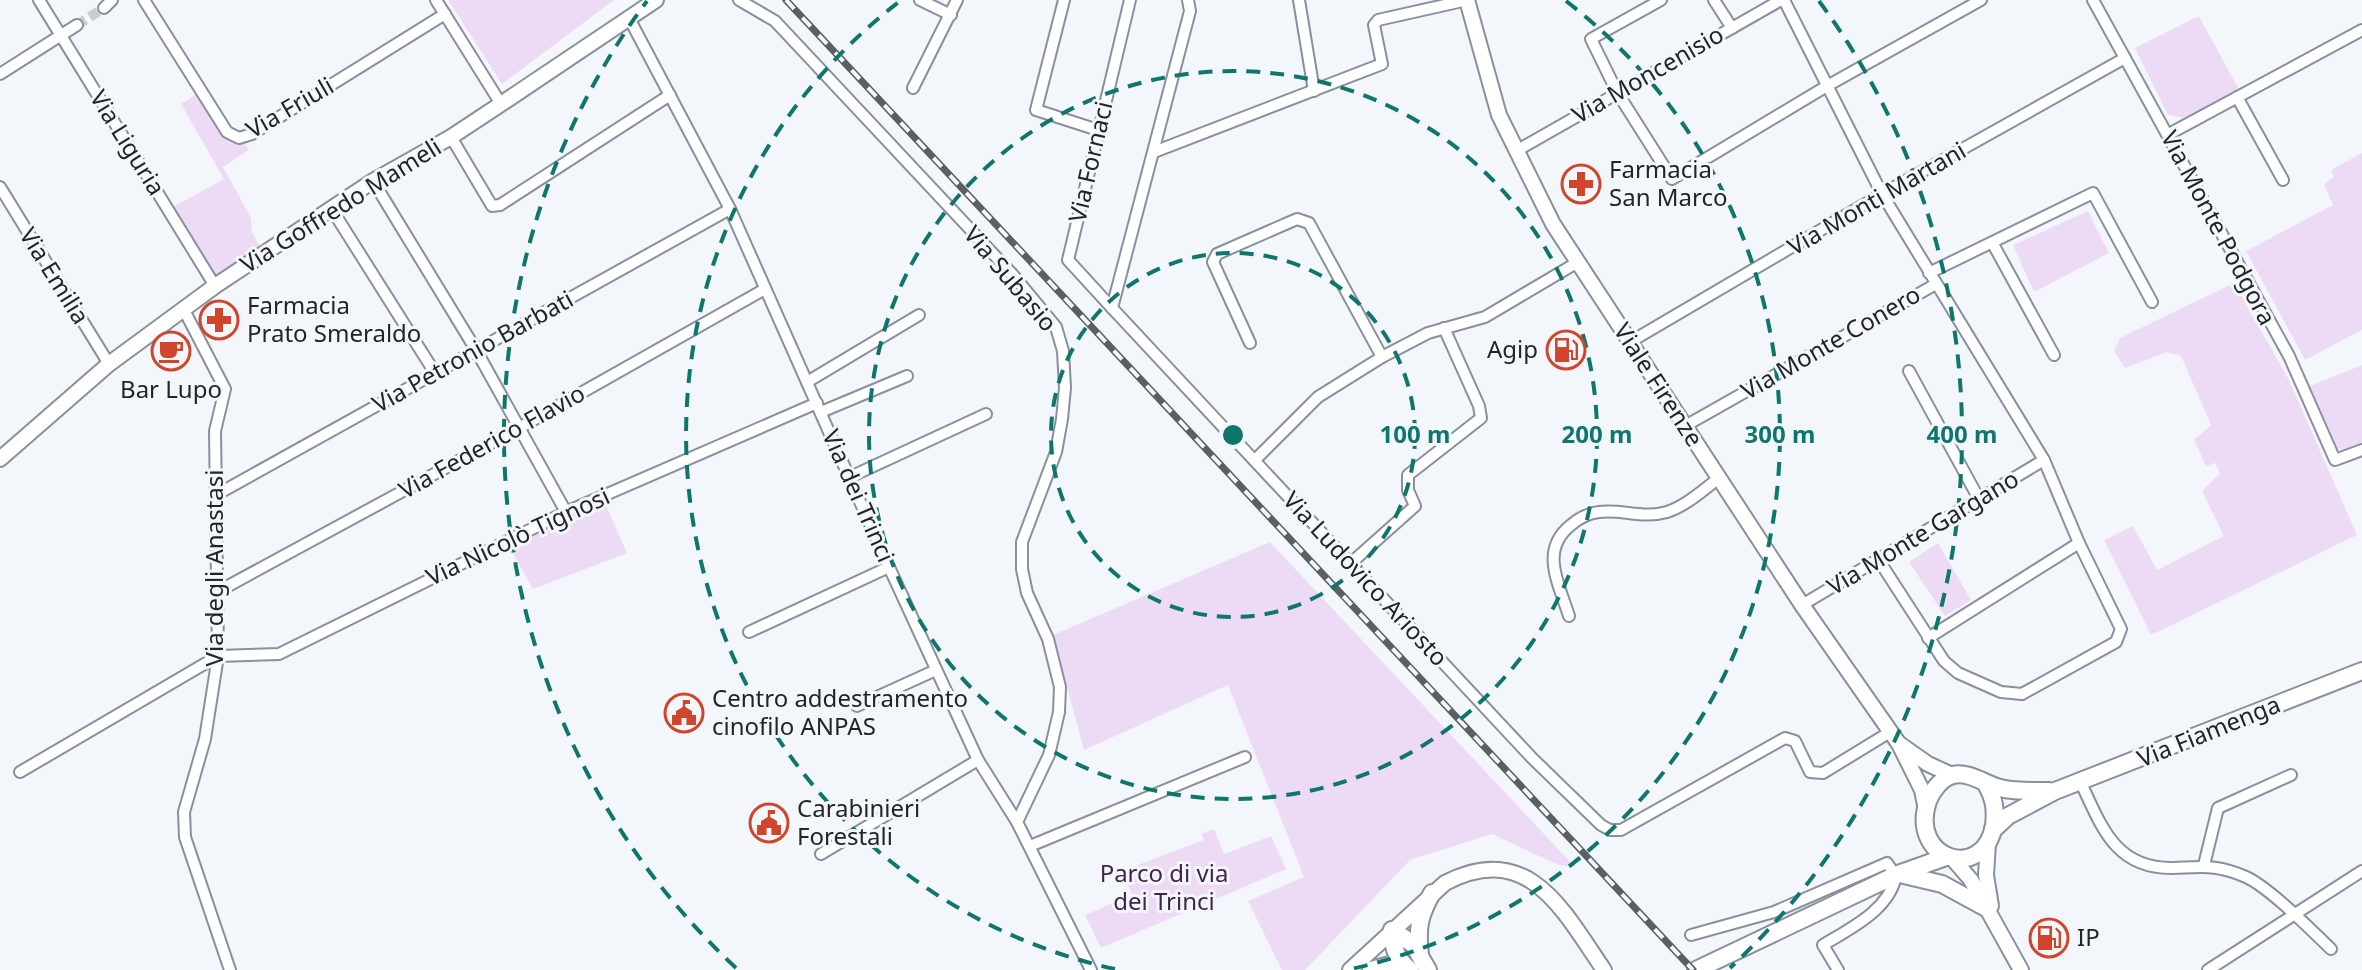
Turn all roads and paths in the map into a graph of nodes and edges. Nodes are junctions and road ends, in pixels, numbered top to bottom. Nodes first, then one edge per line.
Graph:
1 (39, 0) edge
2 (144, 0) edge
3 (436, 0) edge
4 (655, 0) edge
5 (739, 0) edge
6 (920, 0) edge
7 (957, 0) edge
8 (1064, 0) edge
9 (1131, 0) edge
10 (1188, 0) edge
11 (1299, 0) edge
12 (1467, 0) edge
13 (1661, 0) edge
14 (1714, 0) edge
15 (1783, 0) edge
16 (1981, 0) edge
17 (2093, 0) edge
18 (445, 14) junction
19 (951, 15) junction
20 (630, 20) junction
21 (77, 25) tunnel mouth
22 (1732, 28) junction
23 (2362, 30) edge
24 (60, 35) junction
25 (2125, 58) junction
26 (0, 74) edge
27 (1827, 86) junction
28 (913, 88) dead end
29 (1314, 91) junction
30 (1617, 92) junction
31 (670, 95) junction
32 (2237, 97) junction
33 (501, 104) junction
34 (1098, 130) junction
35 (2169, 134) junction
36 (451, 137) junction
37 (1516, 151) junction
38 (1154, 152) junction
39 (2283, 180) dead end
40 (373, 181) junction
41 (0, 187) edge
42 (1882, 194) junction
43 (331, 208) junction
44 (730, 209) junction
45 (1993, 244) junction
46 (1578, 262) junction
47 (1929, 273) junction
48 (1936, 284) junction
49 (215, 286) junction
50 (765, 289) junction
51 (2152, 302) dead end
52 (1112, 308) junction
53 (184, 310) junction
54 (919, 315) dead end
55 (1444, 328) junction
56 (1630, 342) junction
57 (1250, 343) dead end
58 (476, 350) junction
59 (2054, 355) dead end
60 (1382, 357) junction
61 (109, 364) junction
62 (1909, 371) dead end
63 (435, 373) junction
64 (907, 376) dead end
65 (807, 382) junction
66 (819, 408) junction
67 (986, 414) dead end
68 (1685, 426) junction
69 (519, 428) junction
70 (2362, 450) edge
71 (0, 459) edge
72 (1255, 460) junction
73 (2044, 460) junction
74 (850, 477) junction
75 (1719, 478) junction
76 (216, 495) junction
77 (1979, 499) junction
78 (566, 512) junction
79 (2079, 543) junction
80 (1878, 559) junction
81 (1351, 563) junction
82 (889, 567) junction
83 (217, 592) junction
84 (1802, 605) junction
85 (1569, 616) dead end
86 (749, 632) dead end
87 (1928, 638) junction
88 (218, 656) junction
89 (936, 670) junction
90 (2362, 671) edge
91 (857, 706) dead end
92 (1895, 738) junction
93 (1245, 757) dead end
94 (978, 760) junction
95 (20, 772) dead end
96 (1952, 775) junction
97 (2291, 775) dead end
98 (2081, 783) junction
99 (1986, 784) junction
100 (2055, 791) junction
101 (1926, 810) junction
102 (1017, 822) junction
103 (1926, 833) junction
104 (1990, 837) junction
105 (1030, 846) junction
106 (821, 854) dead end
107 (1949, 858) junction
108 (2204, 865) junction
109 (2362, 871) edge
110 (1897, 875) junction
111 (1432, 893) junction
112 (1991, 913) junction
113 (2293, 915) junction
114 (1392, 930) junction
115 (1691, 935) dead end
116 (2331, 949) dead end
117 (1424, 962) edge
118 (1703, 967) edge
119 (1409, 969) edge
120 (230, 970) edge
121 (1091, 970) edge
122 (1350, 970) edge
123 (1371, 970) edge
124 (1604, 970) edge
125 (1838, 970) edge
126 (2021, 970) edge
127 (2208, 970) edge

1 - 24 street, Via Liguria
2 - 18 street, Via Friuli
3 - 18 street
4 - 20 main road, Via Goffredo Mameli
5 - 102 street, Via Subasio
6 - 19 street
7 - 19 street
8 - 34 street
9 - 34 street, Via Fornaci
10 - 38 street
11 - 29 street
12 - 29 street
12 - 37 main road, Viale Firenze
13 - 30 street
14 - 22 street
15 - 22 street, Via Moncenisio
15 - 27 street
16 - 27 street
17 - 25 street, Via Monte Podgora
18 - 33 street
19 - 28 street
20 - 31 street, Via dei Trinci
20 - 33 main road, Via Goffredo Mameli
21 - 24 street
22 - 30 street, Via Moncenisio
23 - 32 street
24 - 26 street
24 - 49 street, Via Liguria
25 - 35 street, Via Monte Podgora
25 - 42 street, Via Monti Martani
27 - 30 street
27 - 42 street
29 - 38 street
30 - 37 street, Via Moncenisio
31 - 36 street
31 - 44 street, Via dei Trinci
32 - 35 street
32 - 39 street
33 - 36 main road, Via Goffredo Mameli
34 - 52 street, Via Fornaci
35 - 70 street, Via Monte Podgora
36 - 40 main road, Via Goffredo Mameli
37 - 46 main road, Viale Firenze
38 - 52 street
40 - 43 main road, Via Goffredo Mameli
40 - 58 street
41 - 61 street, Via Emilia
42 - 47 street
42 - 56 street, Via Monti Martani
43 - 49 main road, Via Goffredo Mameli
43 - 63 street
44 - 50 street, Via dei Trinci
44 - 58 street, Via Petronio Barbati
45 - 47 street
45 - 51 street
45 - 59 street
46 - 55 street
46 - 56 main road, Viale Firenze
47 - 48 street
48 - 68 street, Via Monte Conero
48 - 73 street
49 - 53 main road, Via Goffredo Mameli
50 - 65 street, Via dei Trinci
50 - 69 street, Via Federico Flavio
52 - 72 street, Via Ludovico Ariosto
53 - 61 main road, Via Goffredo Mameli
53 - 76 street, Via degli Anastasi
54 - 65 street
55 - 60 street
55 - 81 street
56 - 68 main road, Viale Firenze
57 - 60 street
58 - 63 street, Via Petronio Barbati
58 - 69 street
60 - 72 street
61 - 71 main road, Via Goffredo Mameli
62 - 77 street
63 - 76 street, Via Petronio Barbati
64 - 66 street, Via Nicolò Tignosi
65 - 66 street, Via dei Trinci
66 - 74 street, Via dei Trinci
66 - 78 street, Via Nicolò Tignosi
67 - 74 street
68 - 75 main road, Viale Firenze
69 - 78 street
69 - 83 street, Via Federico Flavio
72 - 81 street, Via Ludovico Ariosto
73 - 77 street, Via Monte Gargano
73 - 79 street
74 - 82 street, Via dei Trinci
75 - 84 main road, Viale Firenze
75 - 85 street
76 - 83 street, Via degli Anastasi
77 - 80 street, Via Monte Gargano
78 - 88 street, Via Nicolò Tignosi
79 - 87 street
79 - 87 street
80 - 84 street, Via Monte Gargano
80 - 87 street
81 - 92 street, Via Ludovico Ariosto
82 - 86 street
82 - 89 street, Via dei Trinci
83 - 88 street, Via degli Anastasi
84 - 92 main road, Viale Firenze
88 - 95 street
88 - 120 street, Via degli Anastasi
89 - 91 street
89 - 94 street, Via dei Trinci
90 - 98 main road, Via Fiamenga
92 - 96 main road, Viale Firenze
92 - 101 main road, Viale Firenze
93 - 105 street
94 - 102 street, Via dei Trinci
94 - 106 street
96 - 99 main road, Viale Firenze
96 - 101 main road
97 - 108 street
98 - 100 main road, Via Fiamenga
98 - 108 street
99 - 100 main road, Via Fiamenga
99 - 104 main road
100 - 104 main road, Via Fiamenga
101 - 103 main road, Viale Firenze
102 - 105 street, Via dei Trinci
103 - 107 main road
103 - 110 main road
104 - 107 main road
104 - 112 main road
105 - 121 street, Via dei Trinci
107 - 110 main road
107 - 112 main road
108 - 113 street
109 - 113 street
110 - 112 main road
110 - 115 street
110 - 118 main road
110 - 125 street
111 - 114 main road
111 - 117 main road
111 - 124 main road
112 - 126 main road
113 - 116 street
113 - 127 street
114 - 117 main road
114 - 119 main road
114 - 122 main road
119 - 123 main road

